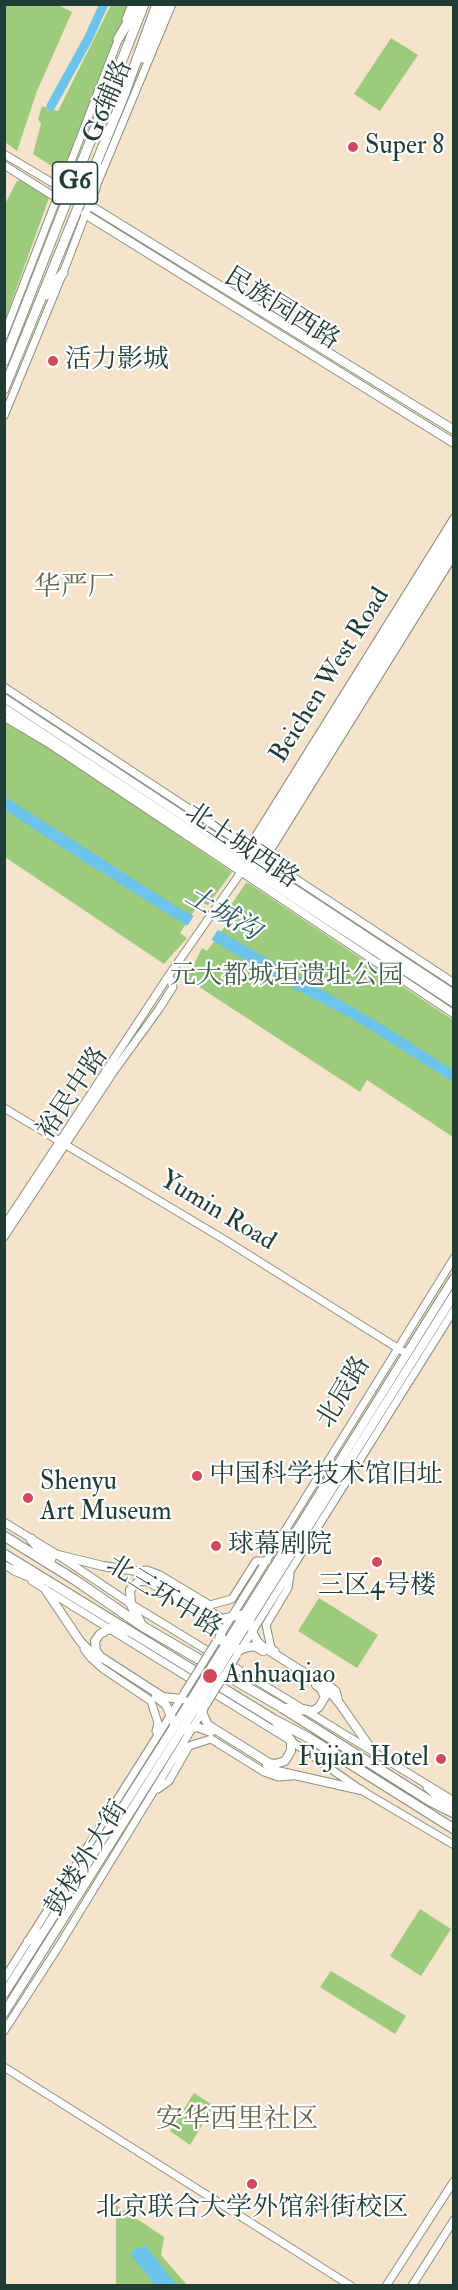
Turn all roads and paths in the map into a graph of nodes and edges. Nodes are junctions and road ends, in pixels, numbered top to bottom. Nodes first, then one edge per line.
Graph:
1 (132, 4) edge
2 (139, 4) edge
3 (144, 4) edge
4 (157, 4) edge
5 (166, 4) edge
6 (172, 4) edge
7 (118, 39) junction
8 (124, 95) junction
9 (4, 154) edge
10 (99, 156) junction
11 (4, 165) edge
12 (61, 188) junction
13 (94, 189) junction
14 (58, 199) junction
15 (89, 205) junction
16 (85, 214) junction
17 (63, 273) junction
18 (38, 304) junction
19 (4, 335) edge
20 (4, 361) edge
21 (4, 388) edge
22 (4, 417) edge
23 (453, 430) edge
24 (453, 443) edge
25 (453, 518) edge
26 (453, 528) edge
27 (453, 543) edge
28 (453, 555) edge
29 (4, 687) edge
30 (4, 698) edge
31 (4, 708) edge
32 (4, 717) edge
33 (289, 789) junction
34 (252, 859) junction
35 (213, 914) joint
36 (453, 983) edge
37 (453, 994) edge
38 (453, 1003) edge
39 (453, 1014) edge
40 (4, 1108) edge
41 (63, 1143) junction
42 (4, 1226) edge
43 (4, 1236) edge
44 (453, 1258) edge
45 (453, 1278) edge
46 (453, 1295) edge
47 (453, 1310) edge
48 (397, 1348) junction
49 (407, 1354) junction
50 (4, 1522) edge
51 (4, 1536) edge
52 (31, 1539) junction
53 (4, 1554) edge
54 (58, 1555) junction
55 (267, 1561) junction
56 (4, 1564) edge
57 (14, 1570) junction
58 (136, 1571) junction
59 (290, 1573) junction
60 (75, 1580) junction
61 (45, 1589) junction
62 (66, 1590) junction
63 (131, 1604) junction
64 (248, 1617) junction
65 (231, 1618) junction
66 (142, 1626) junction
67 (109, 1629) junction
68 (130, 1631) junction
69 (253, 1633) junction
70 (218, 1639) junction
71 (80, 1641) junction
72 (242, 1648) junction
73 (230, 1651) junction
74 (182, 1696) junction
75 (340, 1704) junction
76 (199, 1706) junction
77 (281, 1707) junction
78 (306, 1710) junction
79 (170, 1714) junction
80 (273, 1719) junction
81 (178, 1728) junction
82 (192, 1728) junction
83 (291, 1741) junction
84 (374, 1753) junction
85 (299, 1775) junction
86 (131, 1778) junction
87 (428, 1787) junction
88 (361, 1790) junction
89 (153, 1793) junction
90 (453, 1801) edge
91 (453, 1812) edge
92 (453, 1829) edge
93 (453, 1845) edge
94 (59, 1891) junction
95 (58, 1911) junction
96 (46, 1929) junction
97 (28, 1941) junction
98 (4, 1979) edge
99 (4, 1995) edge
100 (4, 2013) edge
101 (4, 2031) edge
102 (4, 2067) edge
103 (453, 2181) edge
104 (453, 2220) edge
105 (351, 2286) edge
106 (386, 2286) edge
107 (412, 2286) edge

1 - 7 street, G6辅路
2 - 7 highway
3 - 20 highway, G6
4 - 8 highway, G6
5 - 8 highway
6 - 13 street, G6辅路
7 - 12 street, G6辅路
8 - 10 highway, G6
9 - 12 street
10 - 13 highway
10 - 18 highway, G6
11 - 14 street
12 - 14 street, G6辅路
13 - 15 street, G6辅路
14 - 19 street, G6辅路
15 - 16 street, G6辅路
15 - 23 main road, 民族园西路
16 - 17 street, G6辅路
16 - 24 main road, 民族园西路
17 - 18 highway
17 - 22 street, G6辅路
18 - 21 highway, G6
25 - 33 street, Beichen West Road
26 - 33 main road, Beichen West Road
27 - 34 main road, Beichen West Road
28 - 34 street, Beichen West Road
29 - 34 street, 北土城西路
30 - 34 main road, 北土城西路
31 - 34 main road, 北土城西路
32 - 34 street, 北土城西路
33 - 34 main road, Beichen West Road
34 - 35 street, Beichen West Road
34 - 36 street, 北土城西路
34 - 37 main road, 北土城西路
34 - 38 main road, 北土城西路
34 - 39 street, 北土城西路
35 - 41 street, 裕民中路
40 - 41 street, Yumin Road
41 - 42 street, 裕民中路
41 - 43 street, 裕民中路
41 - 48 street, Yumin Road
44 - 48 street, 北辰路
45 - 49 main road
46 - 64 main road, 北辰路
47 - 59 street, 北辰路
48 - 49 street, Yumin Road
48 - 55 street, 北辰路
49 - 64 main road
50 - 52 street, 北三环中路
51 - 60 highway
52 - 54 street, 北三环中路
52 - 60 highway
53 - 62 highway
54 - 58 main road
54 - 63 street, 北三环中路
55 - 58 street
55 - 65 street, 北辰路
56 - 57 street
57 - 61 street
57 - 62 highway
58 - 65 main road
59 - 69 street, 北辰路
59 - 75 street
60 - 66 highway
61 - 67 street
61 - 71 main road
62 - 68 highway
63 - 66 highway
63 - 70 main road
63 - 78 street, 北三环中路
64 - 65 main road
64 - 69 main road
64 - 73 main road, 北辰路
65 - 70 street, 北辰路
66 - 77 highway
67 - 68 highway
67 - 74 main road
67 - 83 street
68 - 80 highway
69 - 72 street, 北辰路
69 - 75 main road
70 - 73 main road
70 - 74 street, 北辰路, bridge
71 - 79 main road
71 - 86 street
72 - 73 main road
72 - 78 main road
73 - 76 main road, 北辰路, bridge
73 - 76 street, 鼓楼外大街, bridge
74 - 76 main road
74 - 79 street, 北辰路
75 - 84 main road
76 - 81 main road, 北辰路
76 - 82 street, 鼓楼外大街
76 - 83 main road
77 - 78 highway
77 - 91 highway
78 - 84 street, 北三环中路
79 - 81 main road
79 - 86 street, 北辰路
80 - 83 highway
80 - 92 highway
81 - 82 main road
81 - 95 main road
81 - 100 main road, 鼓楼外大街
82 - 85 main road
82 - 89 street, 鼓楼外大街
83 - 88 street
84 - 87 street, 北三环中路
85 - 88 main road
85 - 89 street
86 - 94 street
87 - 90 street, 北三环中路
87 - 91 highway
88 - 93 street
89 - 101 street, 鼓楼外大街
94 - 95 main road
94 - 97 street
95 - 96 main road
96 - 97 main road
96 - 99 main road
97 - 98 street
102 - 105 street
103 - 106 street
104 - 107 street

